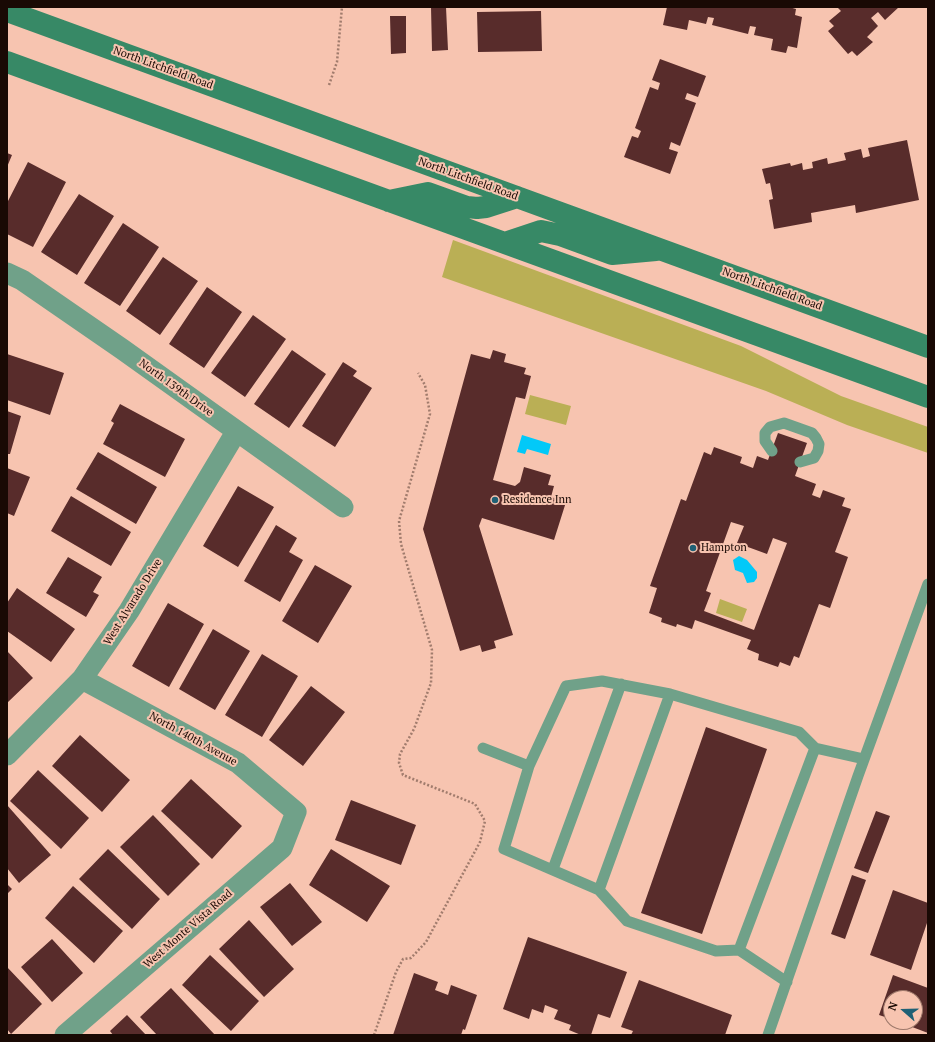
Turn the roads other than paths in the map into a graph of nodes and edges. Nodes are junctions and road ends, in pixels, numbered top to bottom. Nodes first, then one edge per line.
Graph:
1 (7, 11) edge
2 (7, 62) edge
3 (517, 197) junction
4 (388, 201) junction
5 (504, 243) junction
6 (663, 250) junction
7 (7, 273) edge
8 (928, 347) edge
9 (928, 397) edge
10 (236, 432) junction
11 (772, 451) dead end
12 (800, 462) dead end
13 (343, 507) dead end
14 (928, 584) edge
15 (82, 679) junction
16 (621, 684) junction
17 (670, 694) junction
18 (483, 748) dead end
19 (815, 748) junction
20 (7, 755) edge
21 (864, 759) junction
22 (529, 766) junction
23 (296, 812) joint
24 (553, 869) junction
25 (599, 890) junction
26 (740, 950) junction
27 (787, 982) junction
28 (65, 1035) edge
29 (768, 1035) edge

1 - 3 main road, North Litchfield Road
2 - 4 main road
3 - 4 main road
3 - 6 main road, North Litchfield Road
4 - 5 main road
5 - 6 main road
5 - 9 main road
6 - 8 main road, North Litchfield Road
7 - 10 street, North 139th Drive
10 - 13 street, North 139th Drive
10 - 15 street, West Alvarado Drive
11 - 12 lane
14 - 21 lane
15 - 20 street, West Alvarado Drive
15 - 23 street, North 140th Avenue
16 - 17 lane
16 - 22 lane
16 - 24 lane
17 - 19 lane
17 - 25 lane
18 - 22 lane
19 - 21 lane
19 - 26 lane
21 - 27 lane
22 - 24 lane
23 - 28 street, West Monte Vista Road
24 - 25 lane
25 - 26 lane
26 - 27 lane
27 - 29 lane

